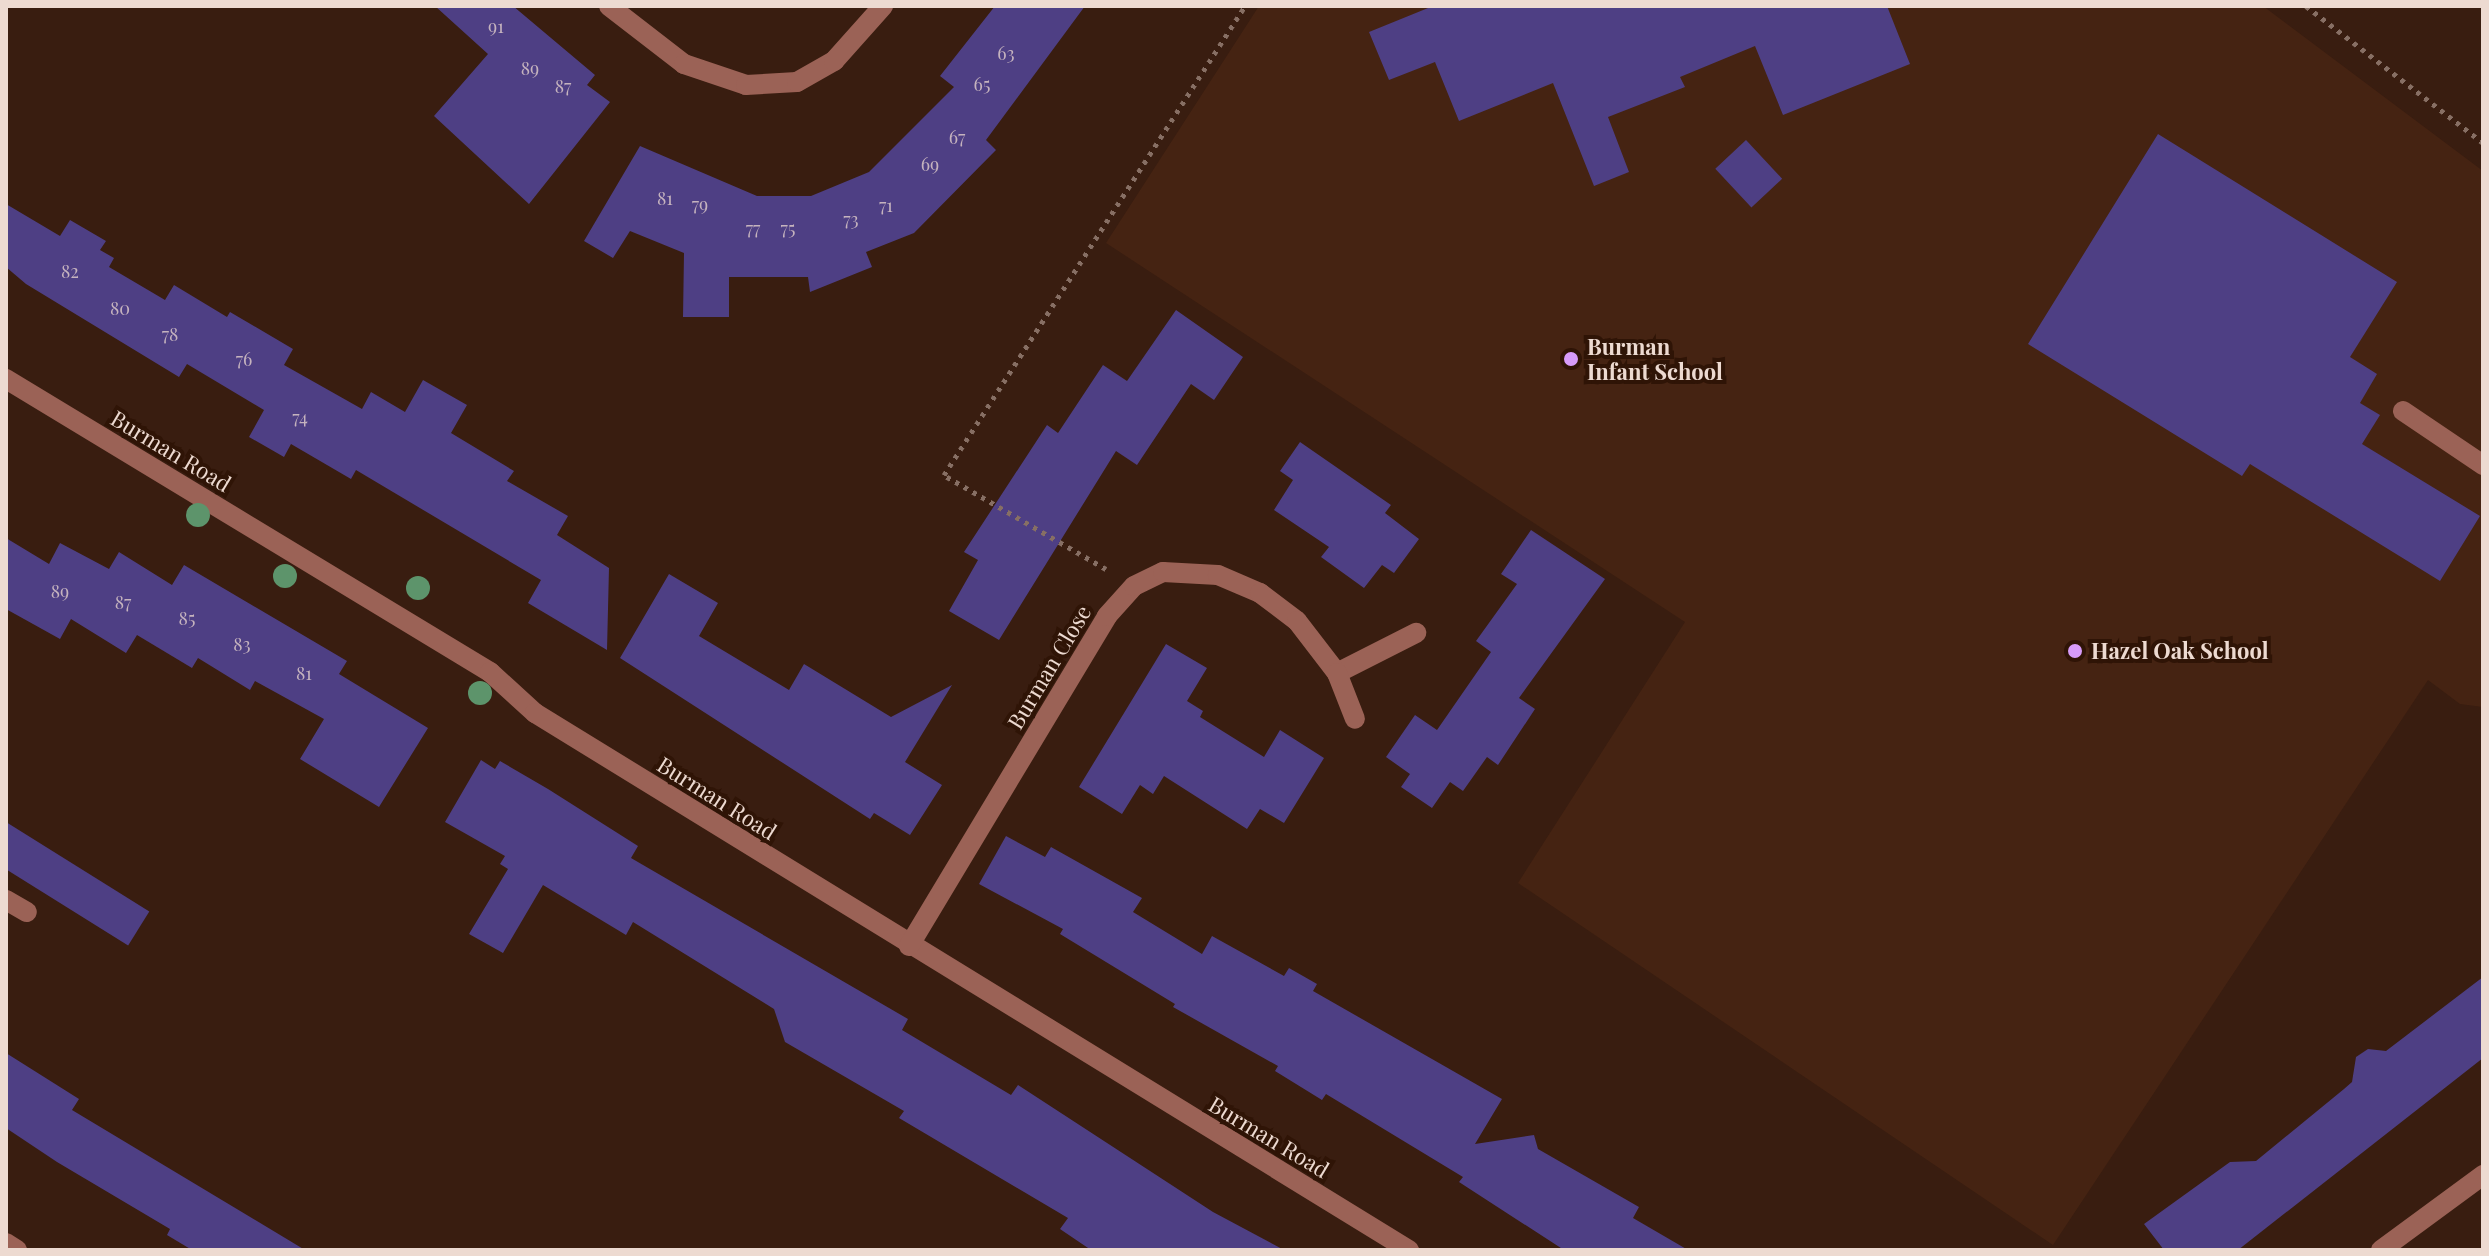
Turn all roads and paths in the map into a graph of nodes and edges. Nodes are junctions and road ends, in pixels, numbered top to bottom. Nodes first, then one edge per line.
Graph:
1 (609, 6) edge
2 (883, 6) edge
3 (1245, 6) edge
4 (2306, 6) edge
5 (2483, 143) edge
6 (6, 379) edge
7 (2403, 411) dead end
8 (2483, 465) edge
9 (1134, 586) junction
10 (1416, 633) dead end
11 (1337, 673) junction
12 (1355, 719) dead end
13 (6, 900) edge
14 (27, 912) dead end
15 (909, 946) junction
16 (2483, 1175) edge
17 (6, 1243) edge
18 (17, 1250) edge
19 (1409, 1250) edge
20 (2381, 1250) edge

1 - 2 street
3 - 9 path
4 - 5 path
6 - 15 street, Burman Road
7 - 8 street
9 - 11 street, Burman Close
9 - 15 street, Burman Close
10 - 11 street
11 - 12 street, Burman Close
13 - 14 street
15 - 19 street, Burman Road
16 - 20 street
17 - 18 street

